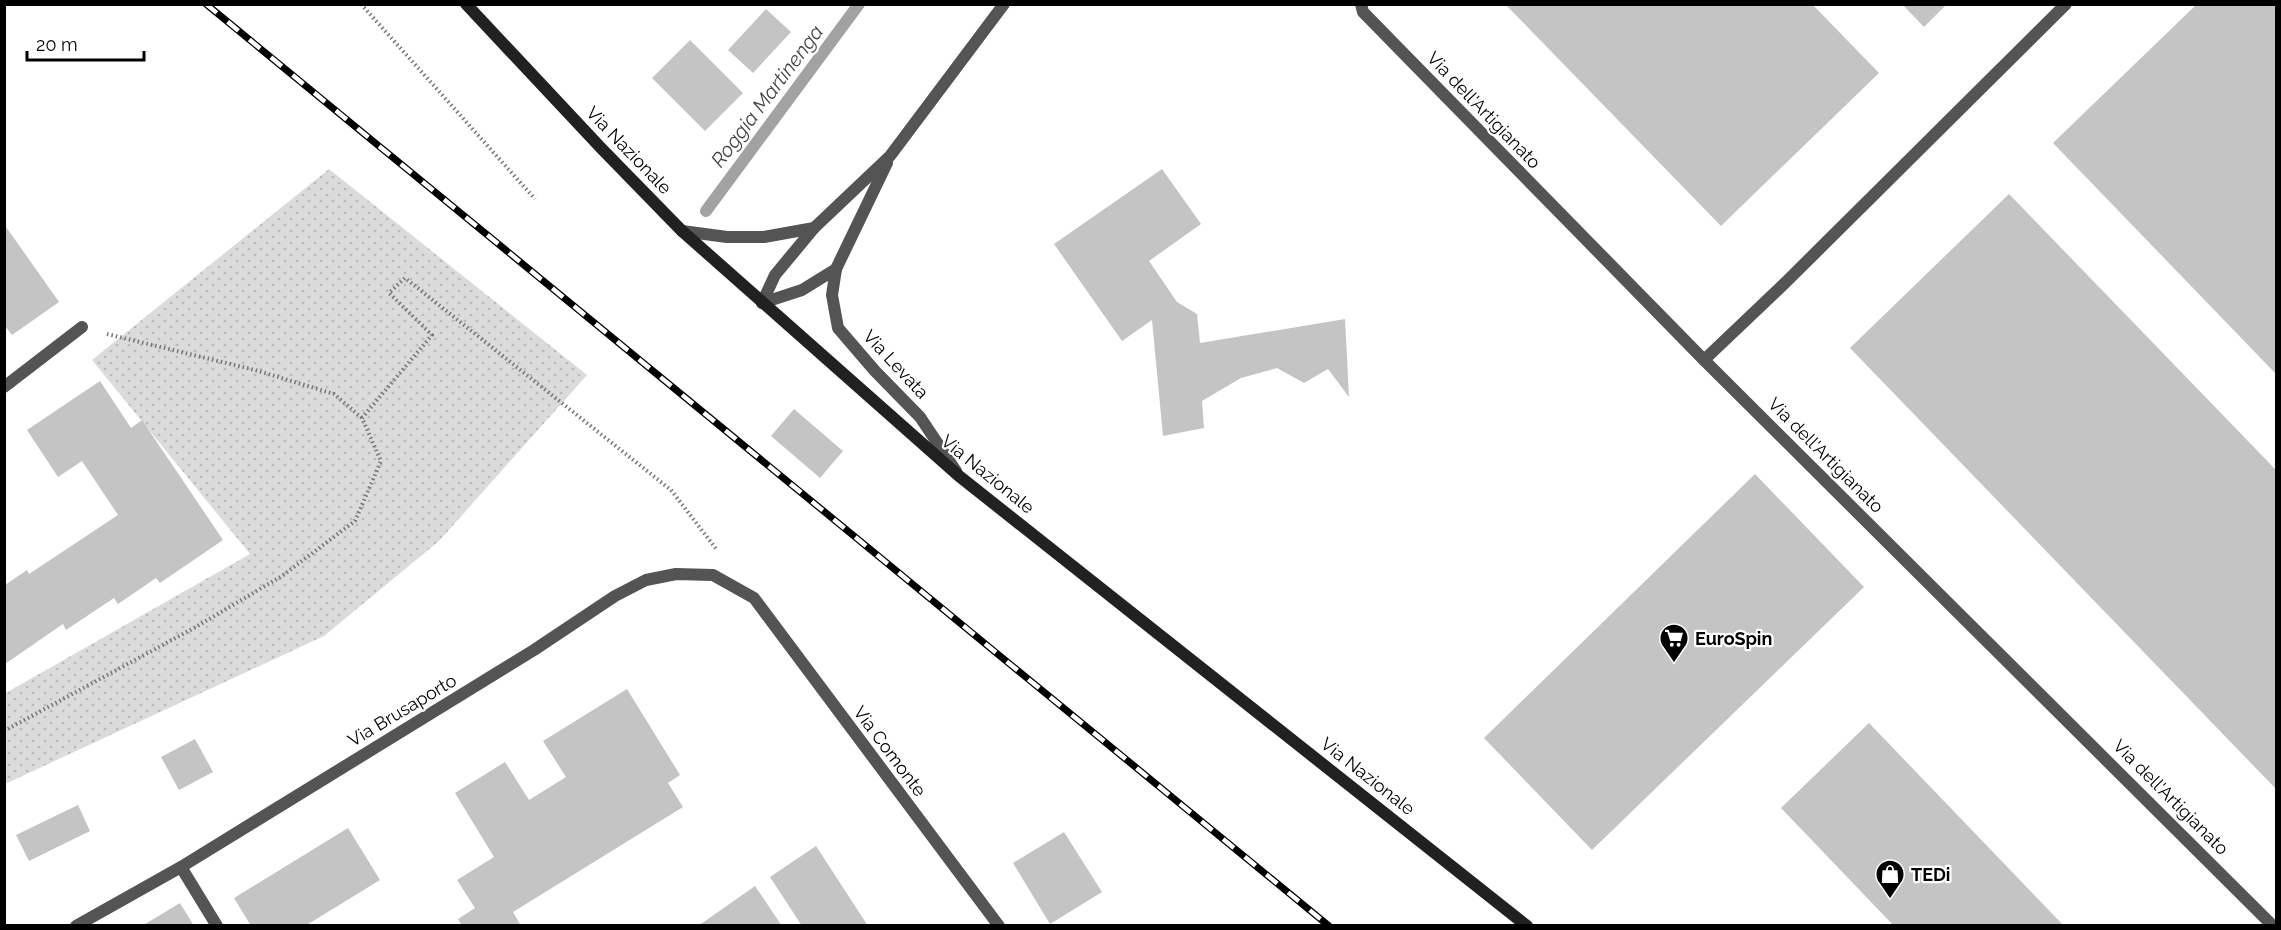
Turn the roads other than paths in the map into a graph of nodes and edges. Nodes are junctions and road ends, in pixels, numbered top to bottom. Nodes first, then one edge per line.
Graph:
1 (466, 4) edge
2 (1004, 4) edge
3 (1361, 4) edge
4 (2066, 4) edge
5 (890, 156) junction
6 (814, 228) junction
7 (682, 231) junction
8 (836, 268) junction
9 (762, 303) junction
10 (82, 327) road end
11 (1704, 360) junction
12 (4, 387) edge
13 (959, 476) junction
14 (754, 598) joint
15 (180, 867) junction
16 (76, 926) edge
17 (217, 926) edge
18 (999, 926) edge
19 (1527, 926) edge
20 (2273, 926) edge

1 - 7 main road, Via Nazionale
2 - 5 street, Via Levata
3 - 11 street, Via dell'Artigianato
4 - 11 street
5 - 6 street, Via Levata
5 - 8 street, Via Levata
6 - 7 street
6 - 9 street, Via Levata
7 - 9 main road, Via Nazionale
8 - 9 street
8 - 13 street, Via Levata
9 - 13 main road, Via Nazionale
10 - 12 street
11 - 20 street, Via dell'Artigianato
13 - 19 main road, Via Nazionale
14 - 15 street, Via Brusaporto
14 - 18 street, Via Comonte
15 - 16 street, Via Brusaporto
15 - 17 street

